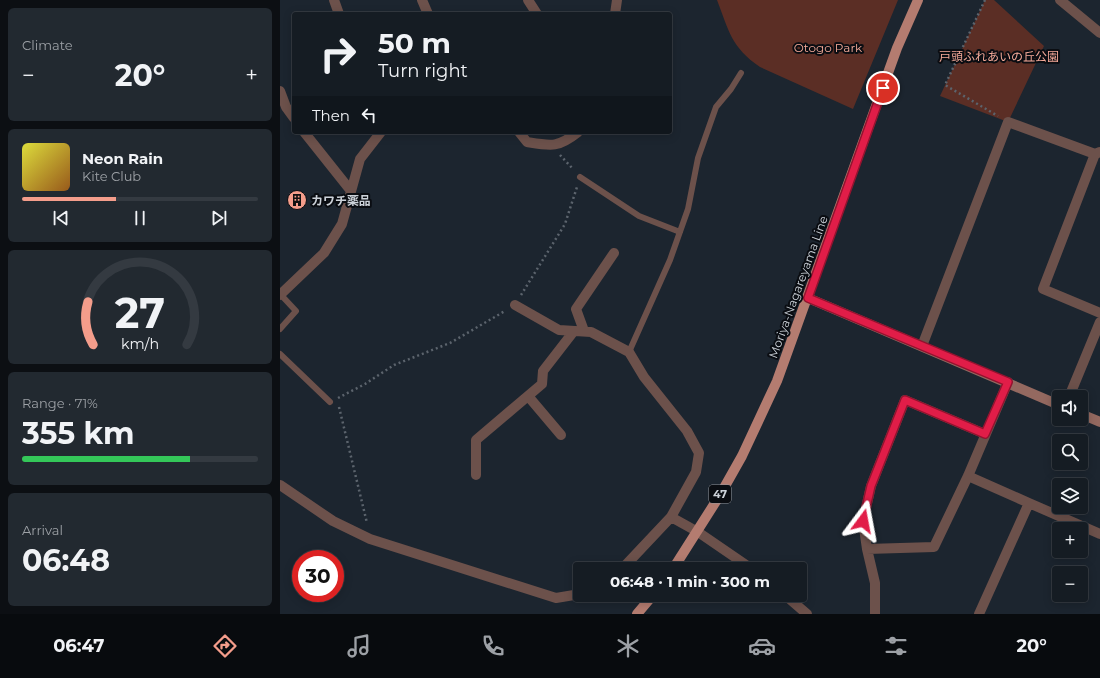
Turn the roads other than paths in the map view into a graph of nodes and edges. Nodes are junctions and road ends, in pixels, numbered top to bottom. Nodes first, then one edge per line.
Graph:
1 (334, 0) edge
2 (422, 0) edge
3 (528, 0) edge
4 (617, 0) edge
5 (918, 0) edge
6 (1060, 0) edge
7 (338, 12) edge
8 (427, 12) edge
9 (536, 12) edge
10 (615, 12) edge
11 (1100, 33) edge
12 (741, 72) dead end
13 (280, 91) edge
14 (292, 114) edge
15 (306, 134) edge
16 (379, 134) edge
17 (520, 134) edge
18 (575, 134) edge
19 (1098, 153) edge
20 (580, 177) road end
21 (351, 191) junction
22 (680, 232) junction
23 (614, 253) dead end
24 (280, 295) edge
25 (808, 298) junction
26 (515, 305) road end
27 (1100, 313) edge
28 (1100, 322) edge
29 (280, 330) edge
30 (579, 331) junction
31 (922, 346) junction
32 (629, 352) junction
33 (280, 354) edge
34 (1008, 382) junction
35 (1071, 390) edge
36 (528, 396) junction
37 (1052, 401) edge
38 (330, 402) road end
39 (1088, 417) edge
40 (1100, 422) edge
41 (985, 434) junction
42 (561, 435) dead end
43 (476, 475) dead end
44 (968, 476) junction
45 (280, 485) edge
46 (1029, 503) junction
47 (671, 517) junction
48 (698, 532) junction
49 (1100, 534) edge
50 (867, 549) junction
51 (629, 562) edge
52 (678, 562) edge
53 (742, 562) edge
54 (573, 595) edge
55 (647, 602) edge
56 (793, 602) edge
57 (805, 613) edge
58 (637, 614) edge
59 (875, 614) edge
60 (979, 614) edge

1 - 7 street
2 - 8 street
3 - 9 street
4 - 10 street
5 - 25 main road, Moriya-Nagareyama Line / 47
6 - 11 street
12 - 22 lane
13 - 14 street
15 - 21 street
16 - 21 street
17 - 18 street
19 - 27 street
19 - 31 street
20 - 22 lane
21 - 24 street
22 - 32 lane
23 - 30 street
24 - 29 lane
25 - 31 street
25 - 48 main road, Moriya-Nagareyama Line / 47
26 - 30 street
28 - 35 street
30 - 32 street
30 - 36 street
31 - 34 street
32 - 47 street
33 - 38 lane
34 - 37 street
34 - 41 street
36 - 42 street
36 - 43 street
39 - 40 street
41 - 44 street
41 - 50 street
44 - 46 street
44 - 50 street
45 - 54 street
46 - 49 street
46 - 60 street
47 - 48 street
47 - 51 street
48 - 52 main road, Moriya-Nagareyama Line / 47
48 - 53 street
50 - 59 street
55 - 58 main road
56 - 57 street

